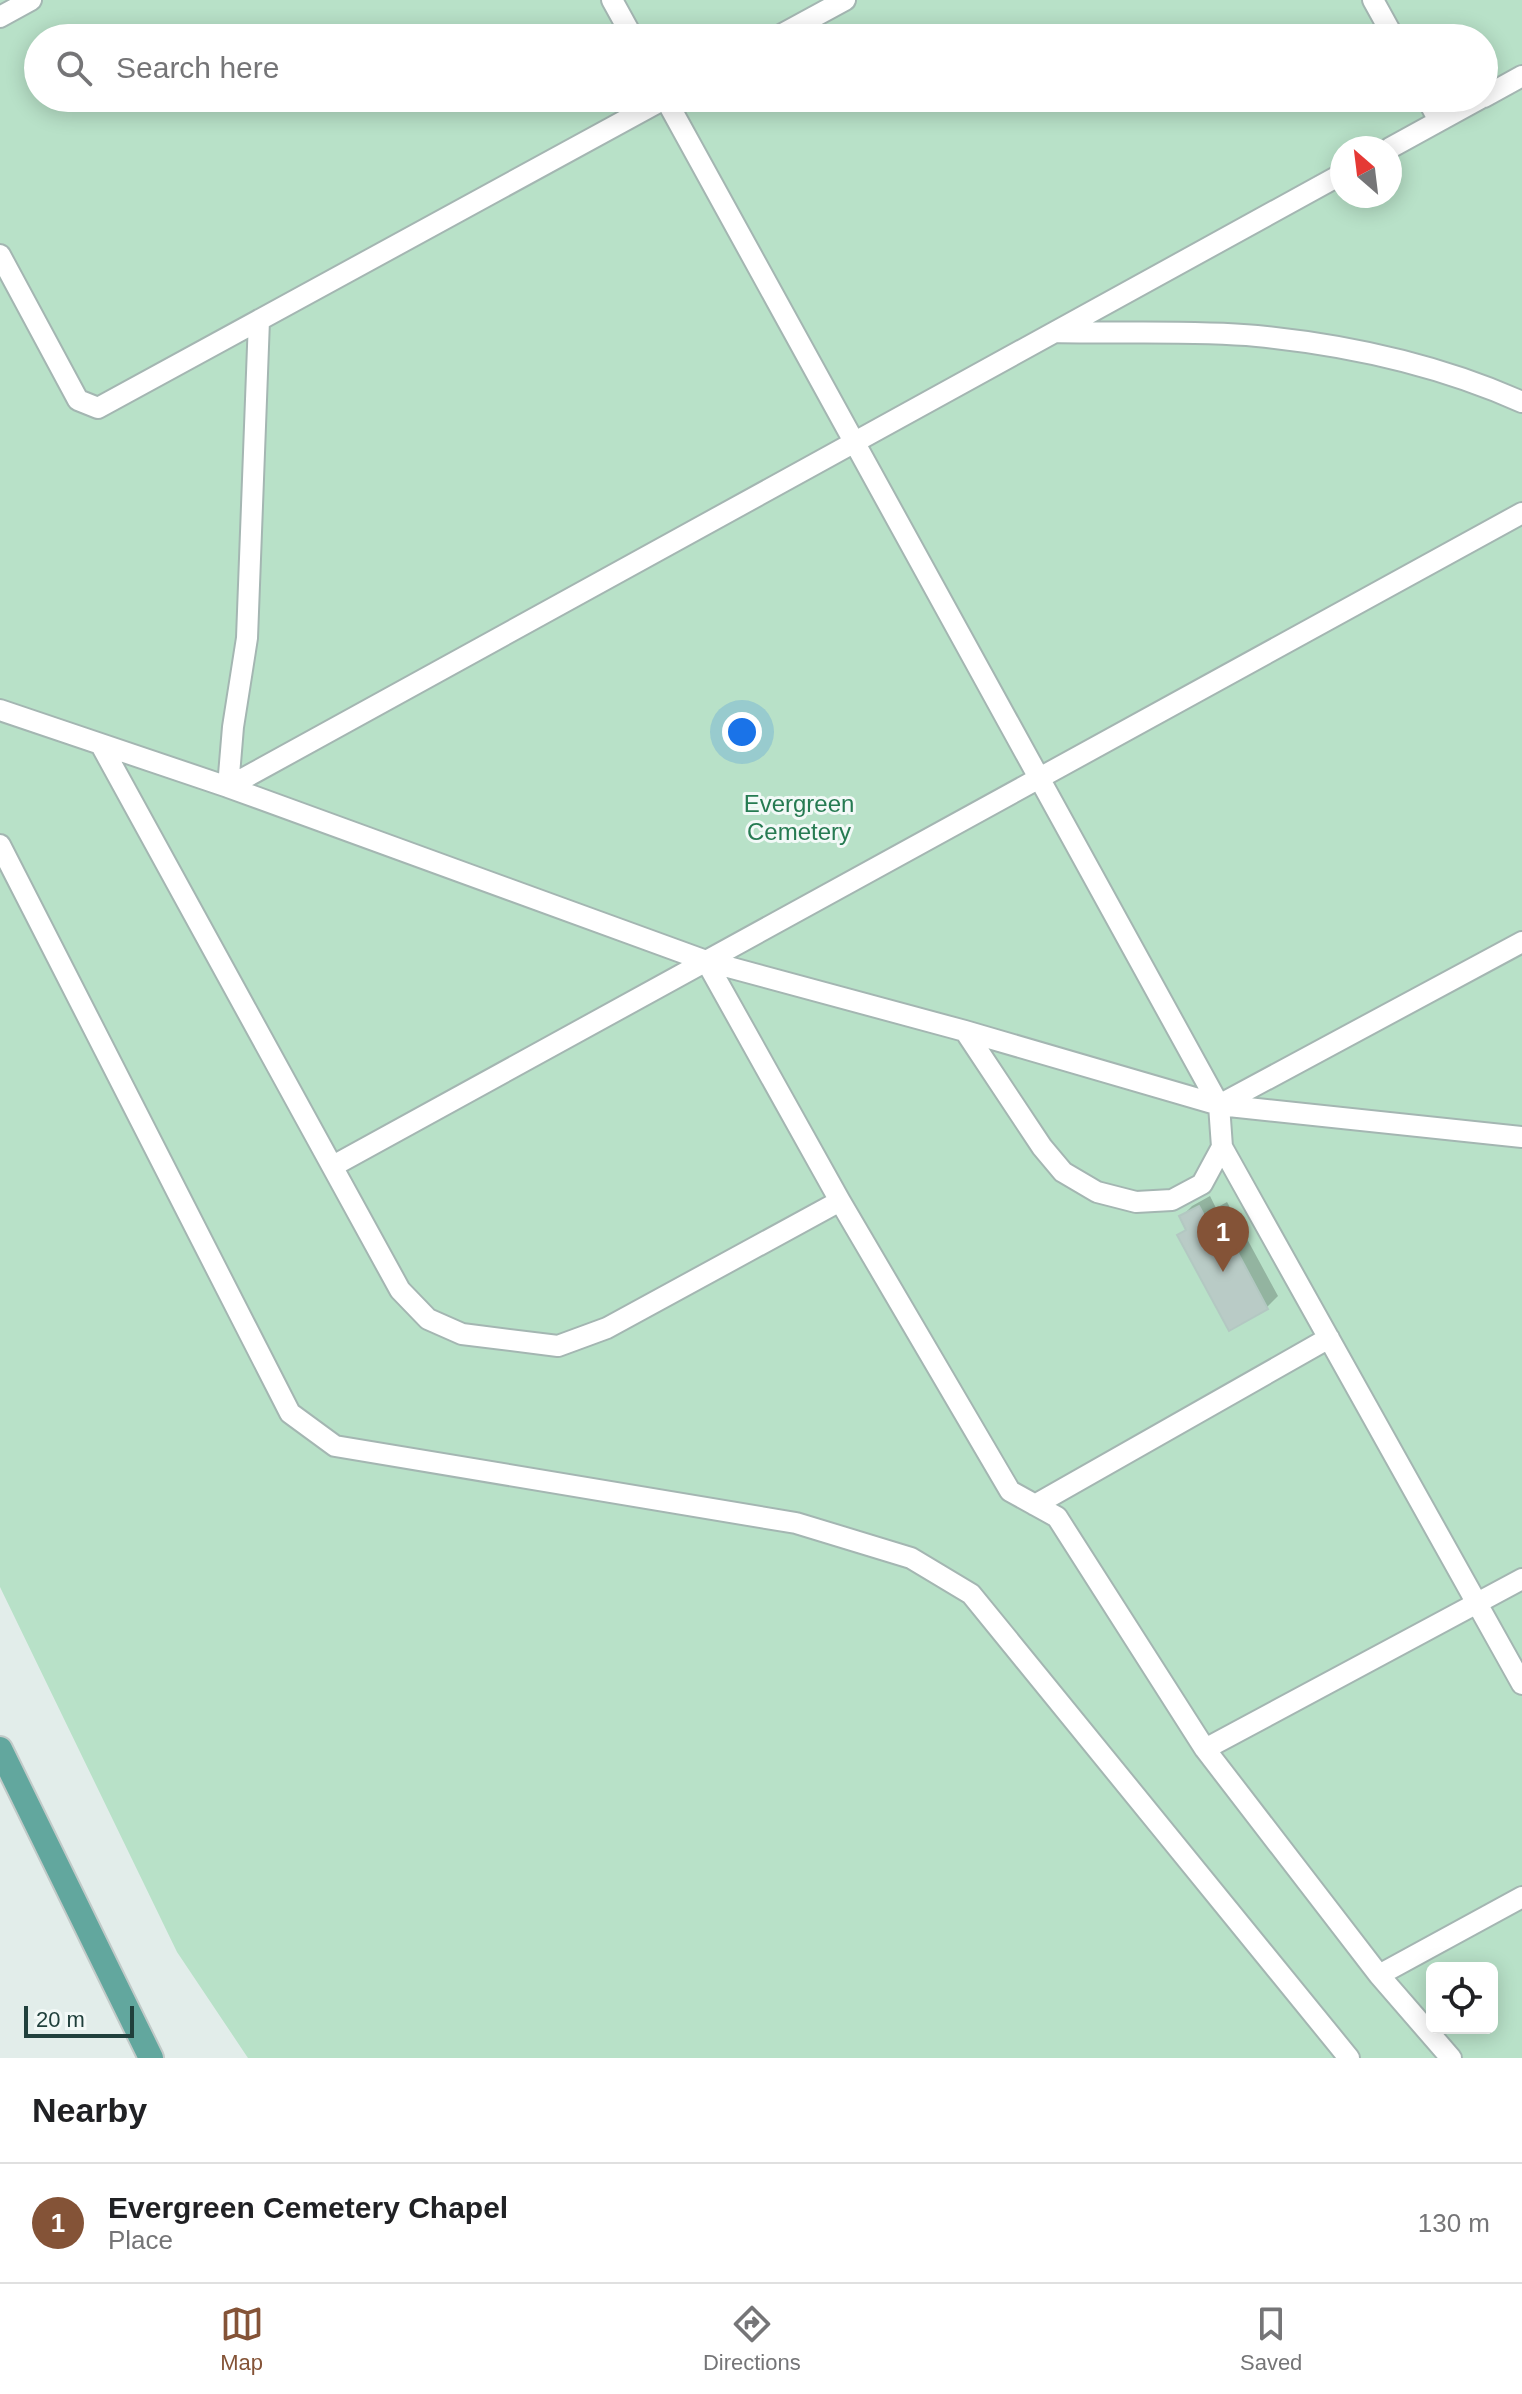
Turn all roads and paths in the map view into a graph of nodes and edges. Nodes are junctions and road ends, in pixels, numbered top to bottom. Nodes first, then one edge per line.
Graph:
1 (31, 0) edge
2 (612, 0) edge
3 (845, 0) edge
4 (1373, 0) edge
5 (0, 17) edge
6 (625, 24) edge
7 (801, 24) edge
8 (1386, 24) edge
9 (1522, 76) edge
10 (1498, 89) edge
11 (639, 112) edge
12 (673, 112) edge
13 (1434, 112) edge
14 (1456, 112) edge
15 (1439, 121) junction
16 (1402, 141) edge
17 (1330, 181) edge
18 (0, 255) edge
19 (259, 320) junction
20 (1053, 332) junction
21 (1522, 402) edge
22 (854, 441) junction
23 (1522, 513) edge
24 (0, 710) edge
25 (101, 745) junction
26 (1039, 778) junction
27 (228, 787) junction
28 (0, 845) edge
29 (1522, 942) edge
30 (706, 961) junction
31 (965, 1031) junction
32 (1219, 1105) junction
33 (1522, 1137) edge
34 (1222, 1147) junction
35 (333, 1166) junction
36 (840, 1201) junction
37 (1329, 1338) junction
38 (1035, 1505) junction
39 (1522, 1579) edge
40 (1478, 1603) junction
41 (1522, 1684) edge
42 (0, 1749) edge
43 (1205, 1749) junction
44 (1522, 1897) edge
45 (1379, 1975) junction
46 (151, 2058) edge
47 (1349, 2058) edge
48 (1451, 2058) edge

1 - 5 lane
2 - 6 lane
3 - 7 lane
4 - 8 lane
9 - 10 lane
11 - 19 lane
12 - 22 lane
13 - 15 lane
14 - 15 lane
15 - 16 lane
17 - 20 lane
18 - 19 lane
19 - 27 lane
20 - 21 lane
20 - 22 lane
22 - 26 lane
22 - 27 lane
23 - 26 lane
24 - 25 lane
25 - 27 lane
25 - 35 lane
26 - 30 lane
26 - 32 lane
27 - 30 lane
28 - 47 lane
29 - 32 lane
30 - 31 lane
30 - 35 lane
30 - 36 lane
31 - 32 lane
31 - 34 lane
32 - 33 lane
32 - 34 lane
34 - 37 lane
35 - 36 lane
36 - 38 lane
37 - 38 lane
37 - 40 lane
38 - 43 lane
39 - 40 lane
40 - 41 lane
40 - 43 lane
42 - 46 main road
43 - 45 lane
44 - 45 lane
45 - 48 lane

